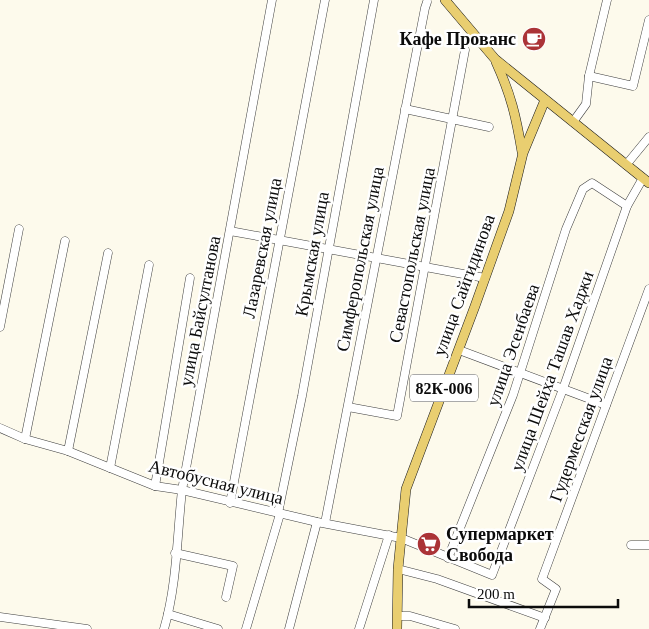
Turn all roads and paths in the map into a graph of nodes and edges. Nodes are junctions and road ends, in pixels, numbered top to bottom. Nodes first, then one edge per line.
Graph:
1 (272, 0) edge
2 (325, 0) edge
3 (374, 0) edge
4 (445, 0) edge
5 (607, 0) edge
6 (427, 2) dead end
7 (649, 20) edge
8 (465, 50) dead end
9 (495, 59) junction
10 (589, 76) junction
11 (545, 100) junction
12 (404, 109) junction
13 (452, 119) junction
14 (573, 122) junction
15 (488, 127) dead end
16 (649, 137) edge
17 (522, 153) junction
18 (626, 165) junction
19 (646, 180) edge
20 (628, 206) junction
21 (19, 229) dead end
22 (230, 231) junction
23 (279, 240) junction
24 (65, 241) dead end
25 (328, 249) junction
26 (108, 253) dead end
27 (375, 258) junction
28 (149, 265) dead end
29 (425, 267) junction
30 (190, 278) dead end
31 (485, 278) junction
32 (649, 289) edge
33 (0, 327) edge
34 (458, 350) junction
35 (521, 372) junction
36 (563, 389) junction
37 (606, 405) junction
38 (348, 407) junction
39 (0, 428) edge
40 (25, 439) junction
41 (68, 451) junction
42 (110, 468) junction
43 (155, 486) junction
44 (182, 490) junction
45 (230, 503) junction
46 (279, 513) junction
47 (321, 522) junction
48 (389, 535) junction
49 (401, 538) junction
50 (631, 545) dead end
51 (649, 545) edge
52 (176, 554) junction
53 (448, 558) junction
54 (398, 569) junction
55 (492, 575) joint
56 (226, 597) dead end
57 (168, 614) junction
58 (398, 616) junction
59 (0, 617) edge
60 (544, 618) junction
61 (52, 627) edge
62 (87, 629) edge
63 (164, 629) edge
64 (218, 629) edge
65 (246, 629) edge
66 (289, 629) edge
67 (359, 629) edge
68 (397, 629) edge
69 (455, 629) edge
70 (540, 629) edge

1 - 22 street, улица Байсултанова
2 - 23 street, Лазаревская улица
3 - 25 street, Крымская улица
4 - 9 main road, 82К-006
5 - 10 street
6 - 12 street, Симферопольская улица
7 - 10 street
8 - 13 street, Севастопольская улица
9 - 11 main road
9 - 17 main road, 82К-006
10 - 14 street
11 - 14 main road
11 - 17 main road, улица Сайгидинова
12 - 13 street
12 - 27 street, Симферопольская улица
13 - 15 street
13 - 29 street, Севастопольская улица
14 - 18 main road
16 - 18 street
17 - 31 main road, улица Сайгидинова / 82К-006
18 - 19 main road
19 - 20 street, улица Шейха Ташав Хаджи
20 - 35 street, улица Эсенбаева
20 - 36 street, улица Шейха Ташав Хаджи
21 - 33 street
22 - 23 street
22 - 44 street, улица Байсултанова
23 - 25 street
23 - 45 street, Лазаревская улица
24 - 40 street
25 - 27 street
25 - 46 street, Крымская улица
26 - 41 street
27 - 29 street
27 - 38 street, Симферопольская улица
28 - 42 street
29 - 31 street
29 - 38 street, Севастопольская улица
30 - 43 street
31 - 34 main road, улица Сайгидинова / 82К-006
32 - 37 street, Гудермесская улица
34 - 35 street
34 - 49 main road, улица Сайгидинова / 82К-006
35 - 36 street
35 - 53 street, улица Эсенбаева
36 - 37 street
36 - 55 street, улица Шейха Ташав Хаджи
37 - 60 street, Гудермесская улица
38 - 47 street, Симферопольская улица
39 - 40 street, Автобусная улица
40 - 41 street, Автобусная улица
41 - 42 street, Автобусная улица
42 - 43 street, Автобусная улица
43 - 44 street, Автобусная улица
44 - 45 street, Автобусная улица
44 - 52 street, улица Байсултанова
45 - 46 street, Автобусная улица
46 - 47 street, Автобусная улица
46 - 65 street, Крымская улица
47 - 48 street, Автобусная улица
47 - 66 street, Симферопольская улица
48 - 49 street, Автобусная улица
48 - 67 street
49 - 53 street, Автобусная улица
49 - 54 main road, улица Сайгидинова / 82К-006
50 - 51 street
52 - 56 street
52 - 57 street, улица Байсултанова
53 - 55 street, Автобусная улица
54 - 58 main road, улица Сайгидинова / 82К-006
54 - 60 street
57 - 63 street, улица Байсултанова
57 - 64 street
58 - 68 main road, улица Сайгидинова / 82К-006
58 - 69 street
59 - 61 street
60 - 70 street, Гудермесская улица
61 - 62 street

